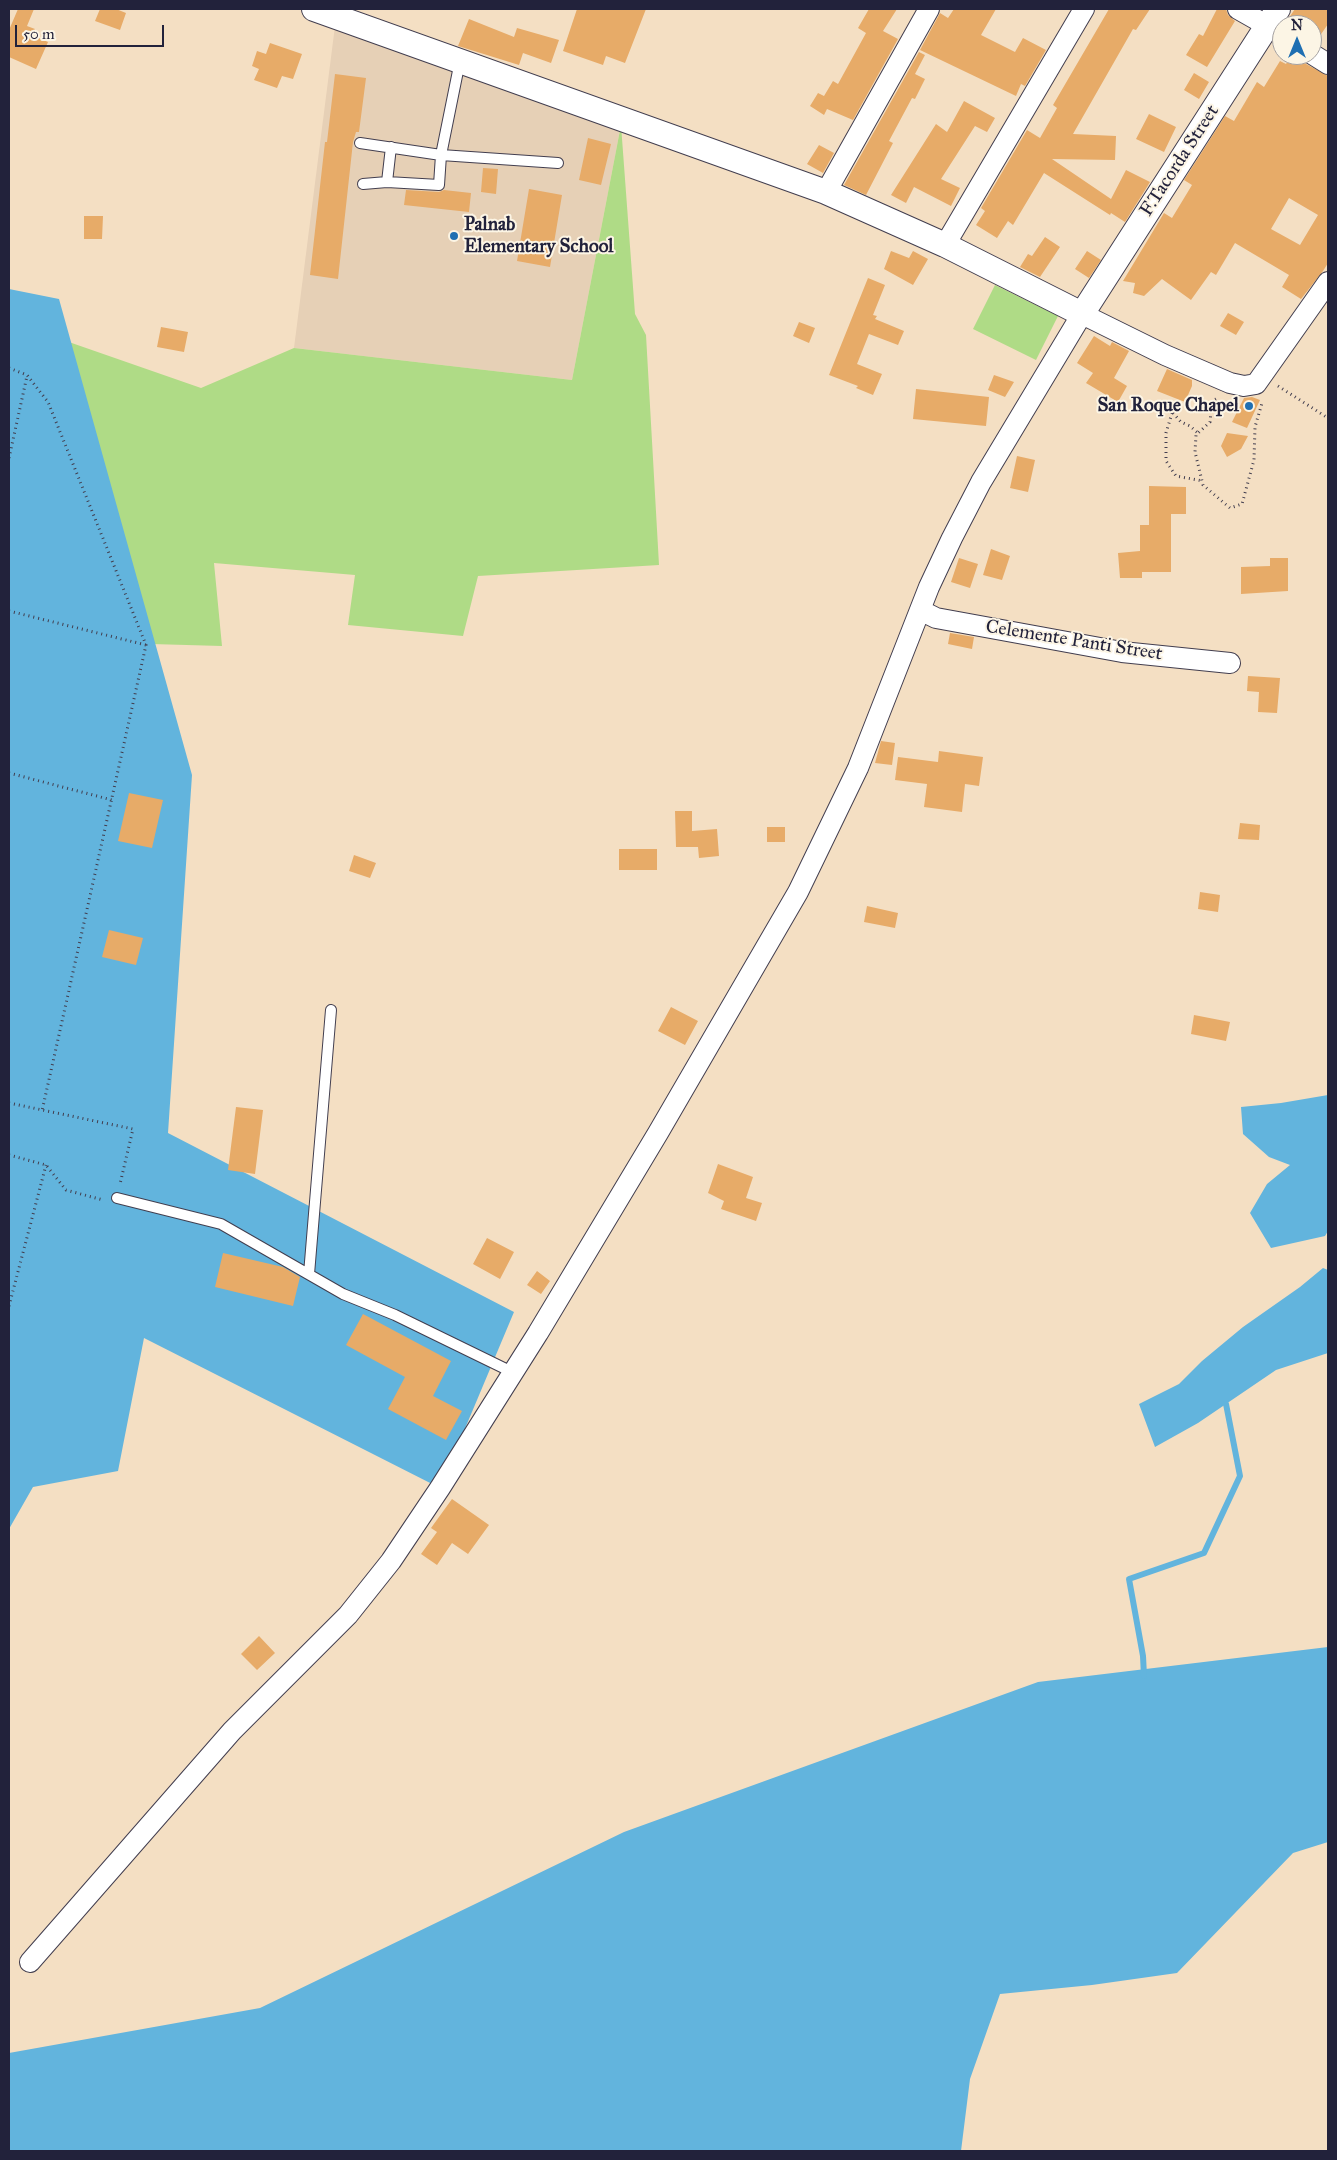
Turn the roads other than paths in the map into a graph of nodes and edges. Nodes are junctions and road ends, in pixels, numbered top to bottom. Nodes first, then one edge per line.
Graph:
1 (314, 9) edge
2 (929, 9) edge
3 (1084, 9) edge
4 (1238, 9) edge
5 (1272, 22) edge
6 (1272, 29) edge
7 (460, 60) junction
8 (360, 143) dead end
9 (391, 146) junction
10 (441, 156) junction
11 (558, 163) dead end
12 (387, 182) junction
13 (363, 184) dead end
14 (826, 192) junction
15 (945, 245) junction
16 (1328, 282) edge
17 (1082, 314) junction
18 (920, 610) junction
19 (1230, 663) dead end
20 (331, 1010) dead end
21 (117, 1198) road end
22 (309, 1274) junction
23 (512, 1372) junction
24 (30, 1962) dead end

1 - 7 street
2 - 14 street
3 - 15 street
4 - 5 street
6 - 17 street, F.Tacorda Street
7 - 10 lane
7 - 14 street
8 - 9 lane
9 - 10 lane
9 - 12 lane
10 - 11 lane
10 - 12 lane
12 - 13 lane
14 - 15 street
15 - 17 street
16 - 17 street
17 - 18 street
18 - 19 street, Celemente Panti Street
18 - 23 street
20 - 22 lane
21 - 22 lane
22 - 23 lane
23 - 24 street

